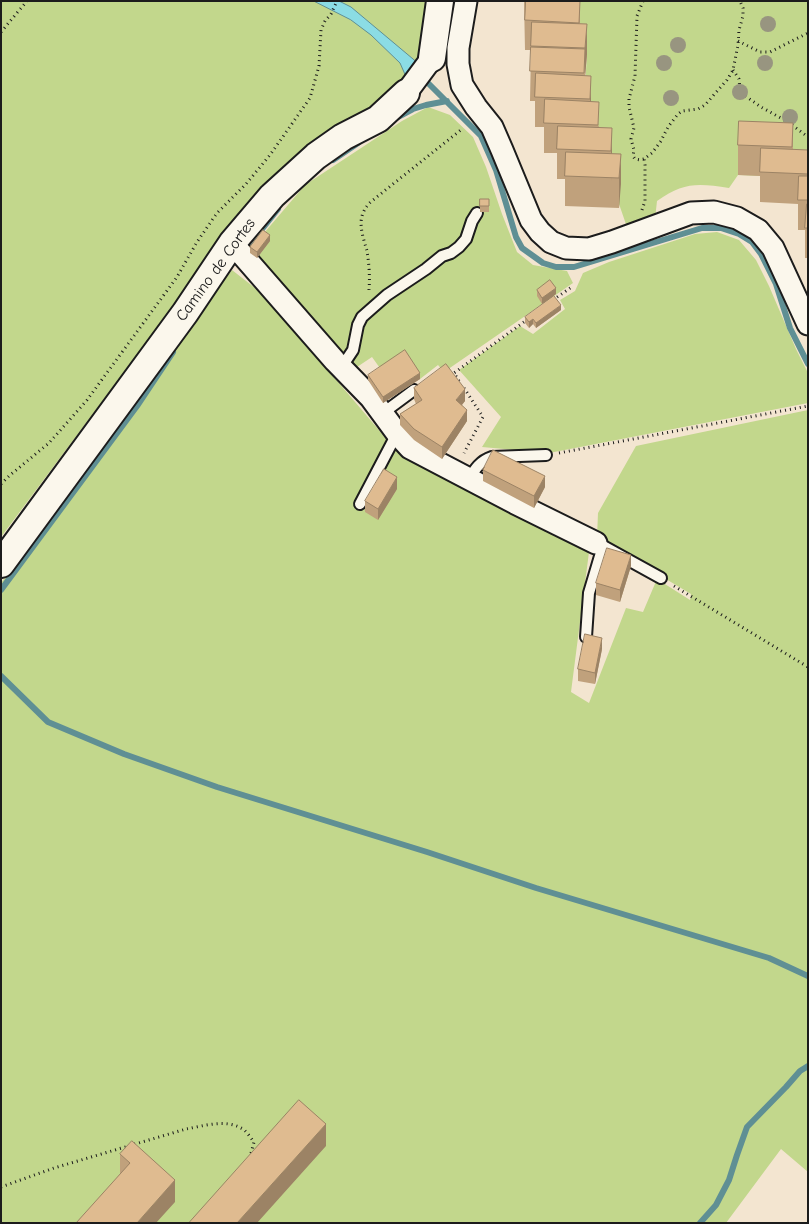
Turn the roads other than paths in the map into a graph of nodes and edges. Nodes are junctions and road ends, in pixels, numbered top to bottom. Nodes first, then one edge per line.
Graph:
1 (440, 1) edge
2 (466, 1) edge
3 (432, 58) joint
4 (406, 93) joint
5 (477, 213) dead end
6 (232, 243) junction
7 (808, 324) edge
8 (341, 368) junction
9 (414, 390) edge
10 (382, 413) junction
11 (399, 436) junction
12 (546, 455) road end
13 (462, 475) junction
14 (360, 504) dead end
15 (599, 544) junction
16 (1, 564) edge
17 (662, 578) road end
18 (586, 637) edge

1 - 3 street, Camino de Cortes
2 - 7 street
3 - 4 street, Camino de Cortes
4 - 6 street, Camino de Cortes
5 - 8 lane
6 - 8 street
6 - 16 street, Camino de Cortes
8 - 10 street
9 - 10 lane
10 - 11 street
11 - 13 street
11 - 14 lane
12 - 13 lane
13 - 15 street
15 - 17 lane
15 - 18 lane

